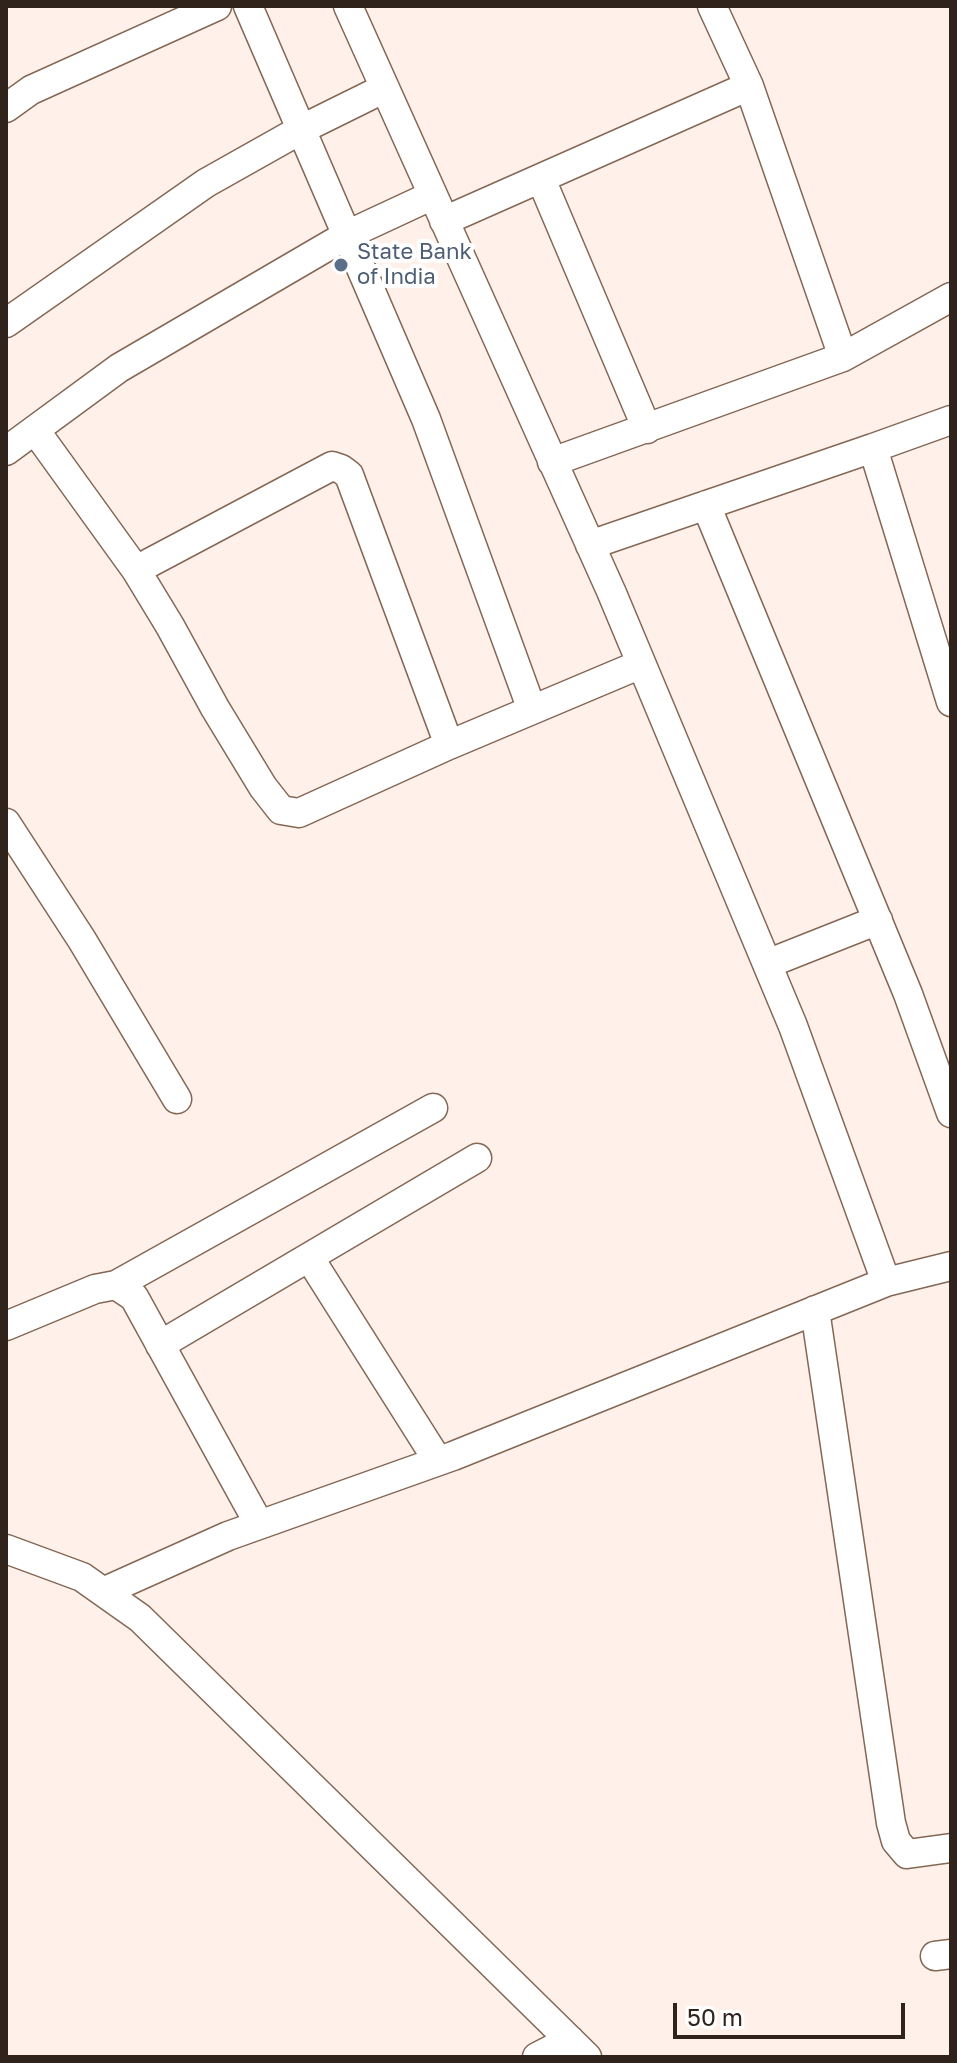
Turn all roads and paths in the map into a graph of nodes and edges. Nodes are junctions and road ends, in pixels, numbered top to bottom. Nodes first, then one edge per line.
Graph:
1 (217, 6) edge
2 (248, 6) edge
3 (348, 6) edge
4 (712, 6) edge
5 (749, 86) junction
6 (385, 88) junction
7 (6, 108) edge
8 (302, 129) junction
9 (541, 179) junction
10 (433, 195) junction
11 (444, 221) junction
12 (347, 235) junction
13 (951, 297) edge
14 (6, 323) edge
15 (843, 357) junction
16 (951, 420) edge
17 (647, 429) junction
18 (35, 430) junction
19 (873, 448) junction
20 (6, 451) edge
21 (552, 462) junction
22 (706, 505) junction
23 (590, 545) junction
24 (136, 570) junction
25 (641, 664) junction
26 (951, 702) edge
27 (532, 710) junction
28 (449, 745) junction
29 (6, 823) edge
30 (878, 920) junction
31 (767, 964) junction
32 (177, 1099) dead end
33 (433, 1108) dead end
34 (951, 1113) edge
35 (477, 1158) dead end
36 (309, 1257) junction
37 (951, 1266) edge
38 (886, 1282) junction
39 (116, 1285) junction
40 (815, 1310) junction
41 (6, 1326) edge
42 (160, 1345) junction
43 (438, 1461) junction
44 (259, 1524) junction
45 (6, 1549) edge
46 (103, 1592) junction
47 (951, 1848) edge
48 (579, 2048) edge
49 (537, 2057) edge

1 - 7 street
2 - 8 street
3 - 6 street
4 - 5 street
5 - 9 street
5 - 15 street
6 - 8 street
6 - 10 street
8 - 12 street
8 - 14 street
9 - 11 street
9 - 17 street
10 - 11 street
10 - 12 street
11 - 21 street
12 - 18 street
12 - 27 street
13 - 15 street
15 - 17 street
16 - 19 street
17 - 21 street
18 - 20 street
18 - 24 street
19 - 22 street
19 - 26 street
21 - 23 street
22 - 23 street
22 - 30 street
23 - 25 street
24 - 28 street
24 - 28 street
25 - 27 street
25 - 31 street
27 - 28 street
29 - 32 street
30 - 31 street
30 - 34 street
31 - 38 street
33 - 39 street
35 - 36 street
36 - 42 street
36 - 43 street
37 - 38 street
38 - 40 street
39 - 41 street
39 - 42 street
40 - 43 street
40 - 47 street
42 - 44 street
43 - 44 street
44 - 46 street
45 - 46 street
46 - 48 street
48 - 49 street

